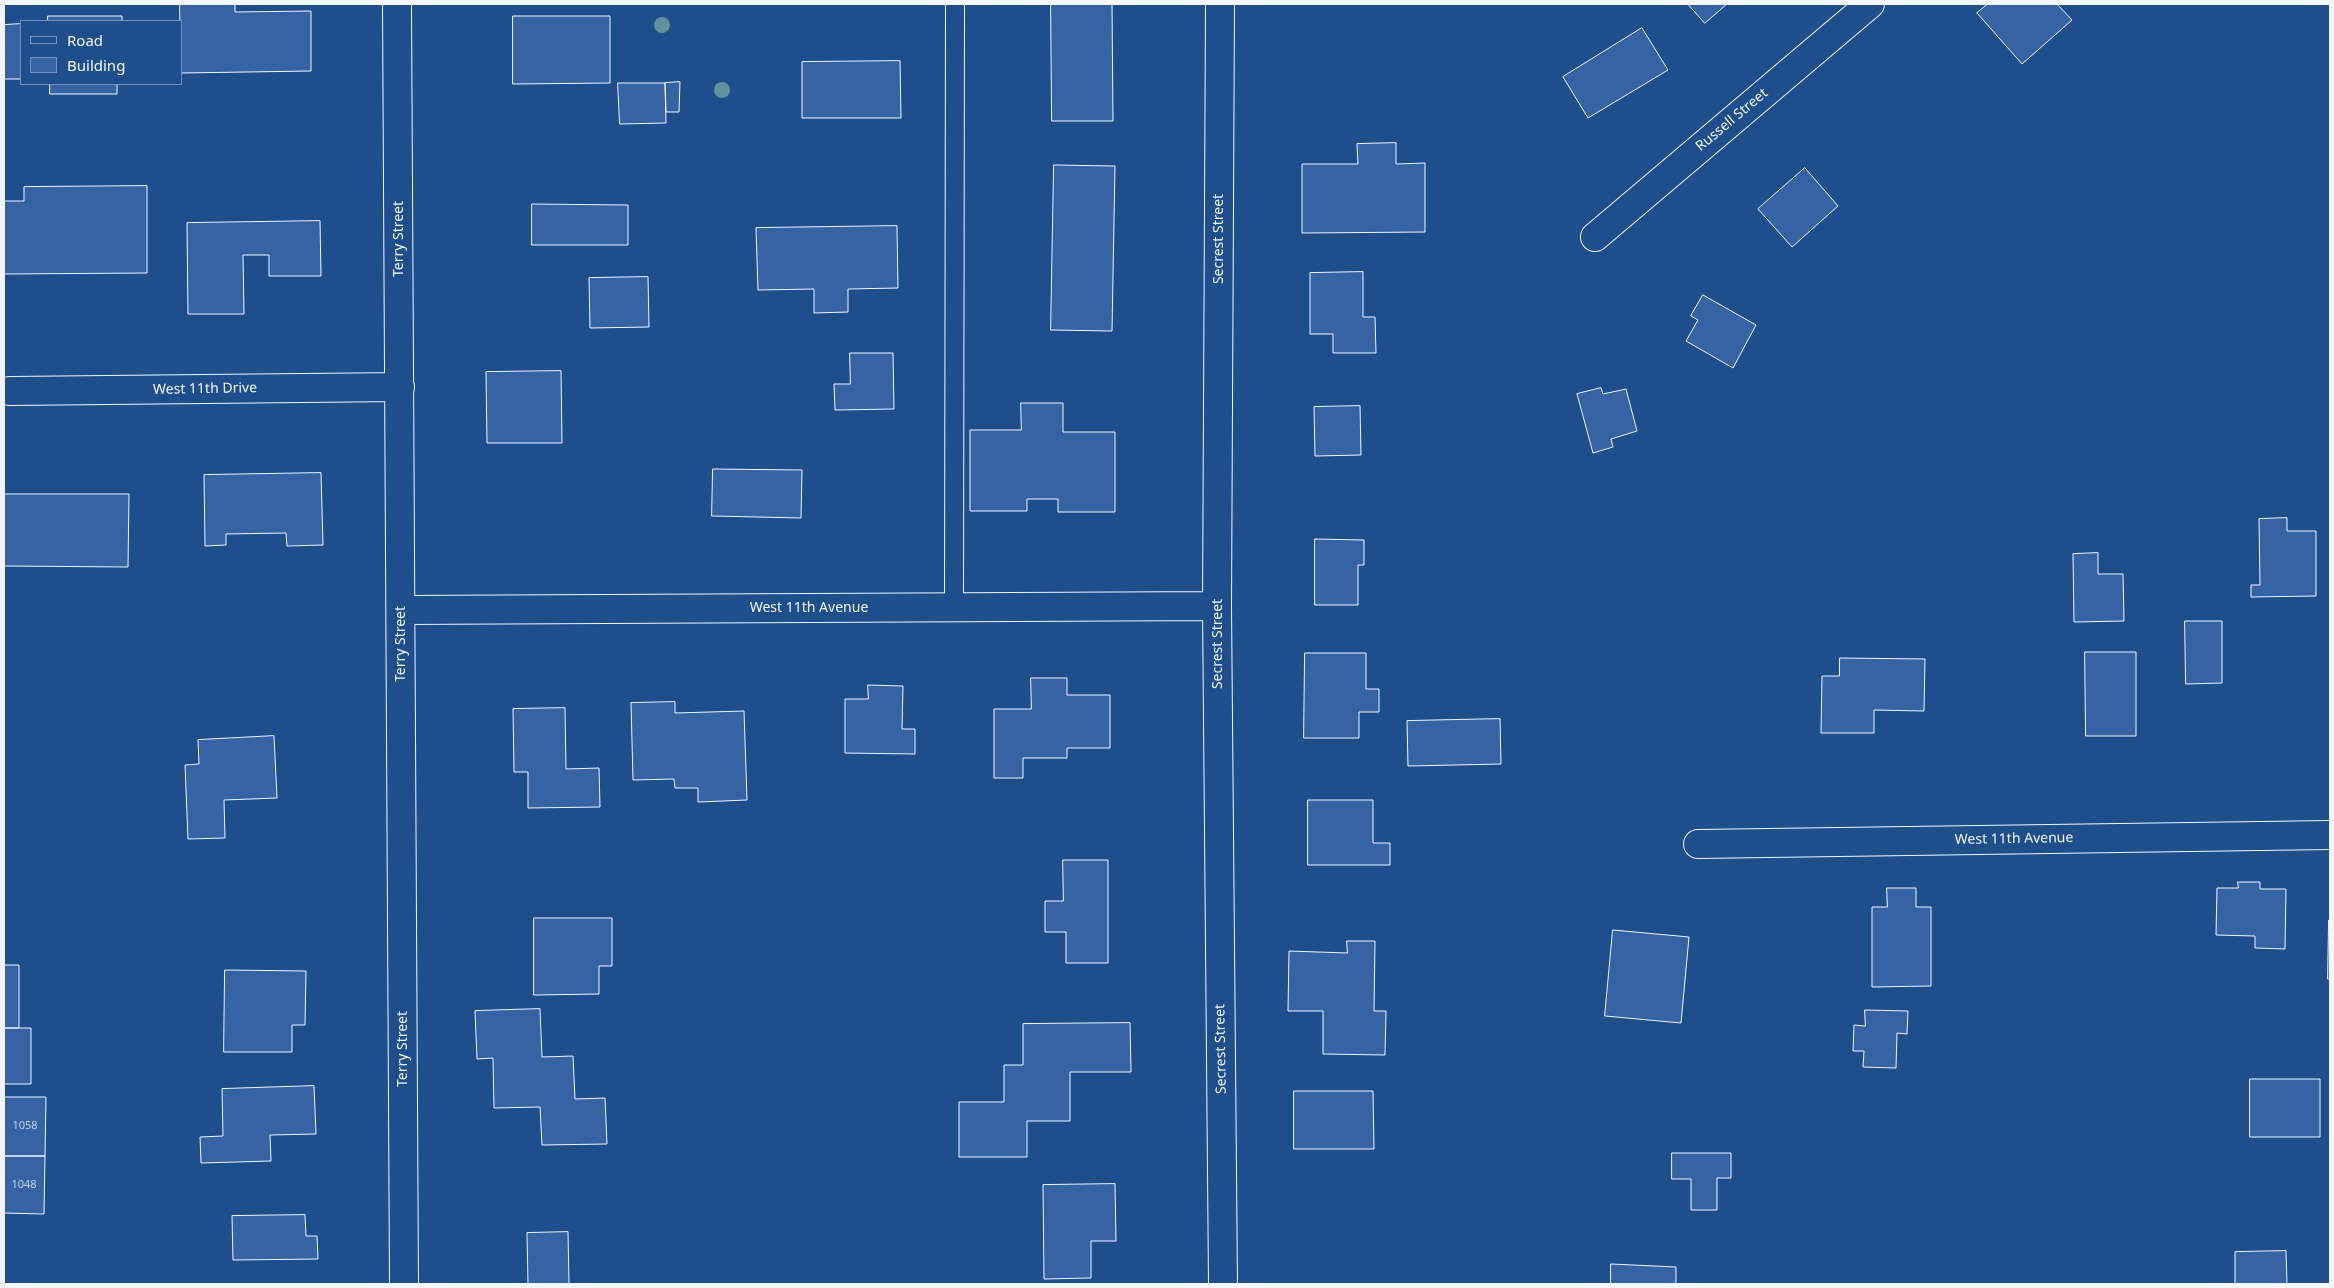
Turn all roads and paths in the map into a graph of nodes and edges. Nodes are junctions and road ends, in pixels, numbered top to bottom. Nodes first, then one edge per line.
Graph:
1 (397, 4) edge
2 (955, 4) edge
3 (1220, 4) edge
4 (1870, 4) edge
5 (1595, 237) dead end
6 (400, 387) junction
7 (10, 391) dead end
8 (1217, 606) junction
9 (954, 607) junction
10 (401, 610) junction
11 (2330, 835) edge
12 (1698, 844) dead end
13 (404, 1284) edge
14 (1223, 1284) edge

1 - 6 street, Terry Street
2 - 9 lane
3 - 8 street, Secrest Street
4 - 5 street, Russell Street
6 - 7 street, West 11th Drive
6 - 10 street, Terry Street
8 - 9 street, West 11th Avenue
8 - 14 street, Secrest Street
9 - 10 street, West 11th Avenue
10 - 13 street, Terry Street
11 - 12 street, West 11th Avenue

